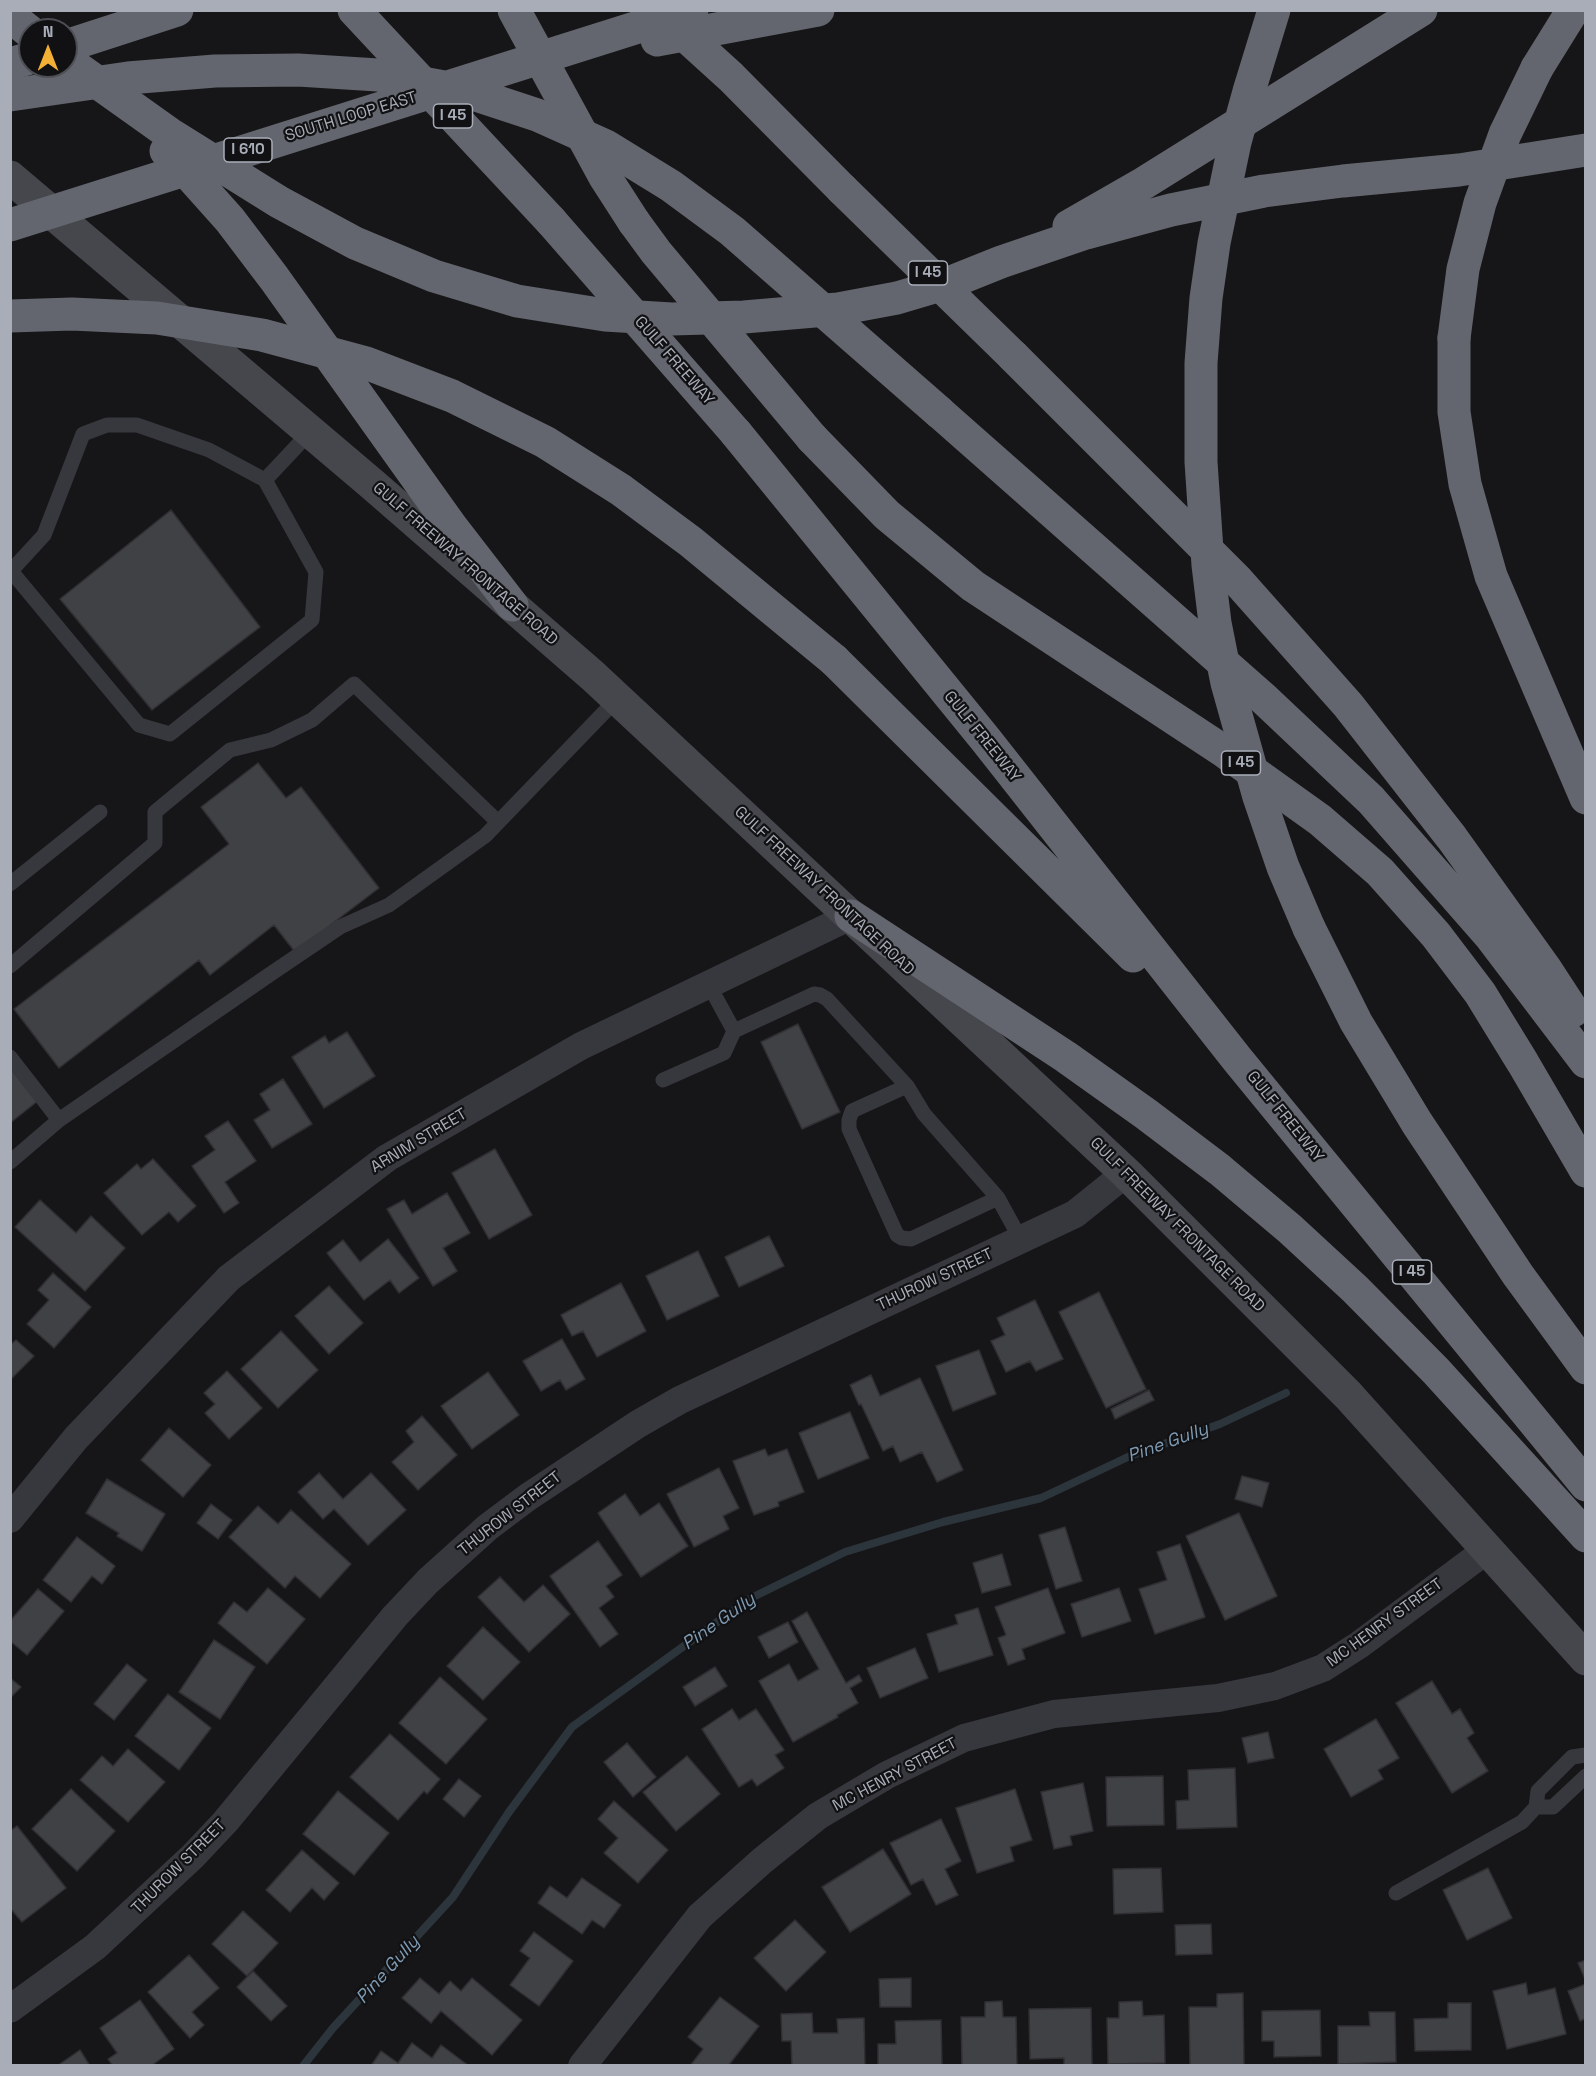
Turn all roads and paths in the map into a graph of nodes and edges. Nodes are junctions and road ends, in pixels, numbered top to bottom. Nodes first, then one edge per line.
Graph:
1 (177, 10) edge
2 (354, 10) edge
3 (514, 10) edge
4 (658, 10) edge
5 (680, 10) edge
6 (692, 10) edge
7 (818, 10) edge
8 (1274, 10) edge
9 (1421, 10) edge
10 (1573, 10) edge
11 (78, 53) edge
12 (78, 65) edge
13 (78, 67) edge
14 (485, 75) junction
15 (731, 77) junction
16 (10, 95) edge
17 (1586, 150) edge
18 (11, 178) edge
19 (10, 225) edge
20 (1001, 261) junction
21 (10, 316) edge
22 (311, 432) junction
23 (265, 480) junction
24 (11, 572) edge
25 (512, 605) junction
26 (617, 699) junction
27 (1586, 798) edge
28 (100, 812) dead end
29 (498, 822) junction
30 (10, 884) edge
31 (851, 916) junction
32 (10, 966) edge
33 (709, 985) junction
34 (1586, 1030) edge
35 (734, 1031) junction
36 (10, 1057) edge
37 (1237, 1059) junction
38 (1586, 1062) edge
39 (663, 1080) dead end
40 (907, 1086) junction
41 (60, 1120) junction
42 (10, 1162) edge
43 (1586, 1171) edge
44 (1126, 1173) junction
45 (998, 1198) junction
46 (1021, 1240) junction
47 (1586, 1368) edge
48 (1586, 1485) edge
49 (10, 1519) edge
50 (1586, 1536) edge
51 (1488, 1549) junction
52 (1586, 1659) edge
53 (1586, 1755) edge
54 (1586, 1776) edge
55 (1536, 1808) junction
56 (1396, 1893) dead end
57 (10, 2009) edge
58 (582, 2066) edge

1 - 11 highway
2 - 37 highway, GULF FREEWAY / I 45, bridge
3 - 43 highway, I 45, bridge
4 - 15 highway, I 45
5 - 15 highway
6 - 14 highway, SOUTH LOOP EAST / I 610, bridge
7 - 14 highway, bridge
8 - 47 highway, bridge
9 - 20 highway
10 - 27 highway, bridge
12 - 20 highway
13 - 25 highway
14 - 19 highway, SOUTH LOOP EAST / I 610, bridge
15 - 34 highway, I 45, bridge
16 - 38 highway, bridge
17 - 20 highway
18 - 22 main road, GULF FREEWAY FRONTAGE ROAD
21 - 37 highway, bridge
22 - 23 lane
22 - 25 main road, GULF FREEWAY FRONTAGE ROAD
23 - 24 lane
23 - 24 lane
25 - 26 main road, GULF FREEWAY FRONTAGE ROAD
26 - 29 lane
26 - 31 main road, GULF FREEWAY FRONTAGE ROAD
28 - 30 lane
29 - 32 lane
29 - 41 lane
31 - 33 street, ARNIM STREET
31 - 44 main road, GULF FREEWAY FRONTAGE ROAD
31 - 50 highway
33 - 35 lane
33 - 49 street, ARNIM STREET
35 - 39 lane
35 - 40 lane
36 - 41 lane
37 - 48 highway, GULF FREEWAY / I 45
40 - 45 lane
40 - 45 lane
41 - 42 lane
44 - 46 street, THUROW STREET
44 - 51 main road, GULF FREEWAY FRONTAGE ROAD
45 - 46 lane
46 - 57 street, THUROW STREET
51 - 52 main road, GULF FREEWAY FRONTAGE ROAD
51 - 58 street, MC HENRY STREET
53 - 55 lane
54 - 55 lane
55 - 56 lane

